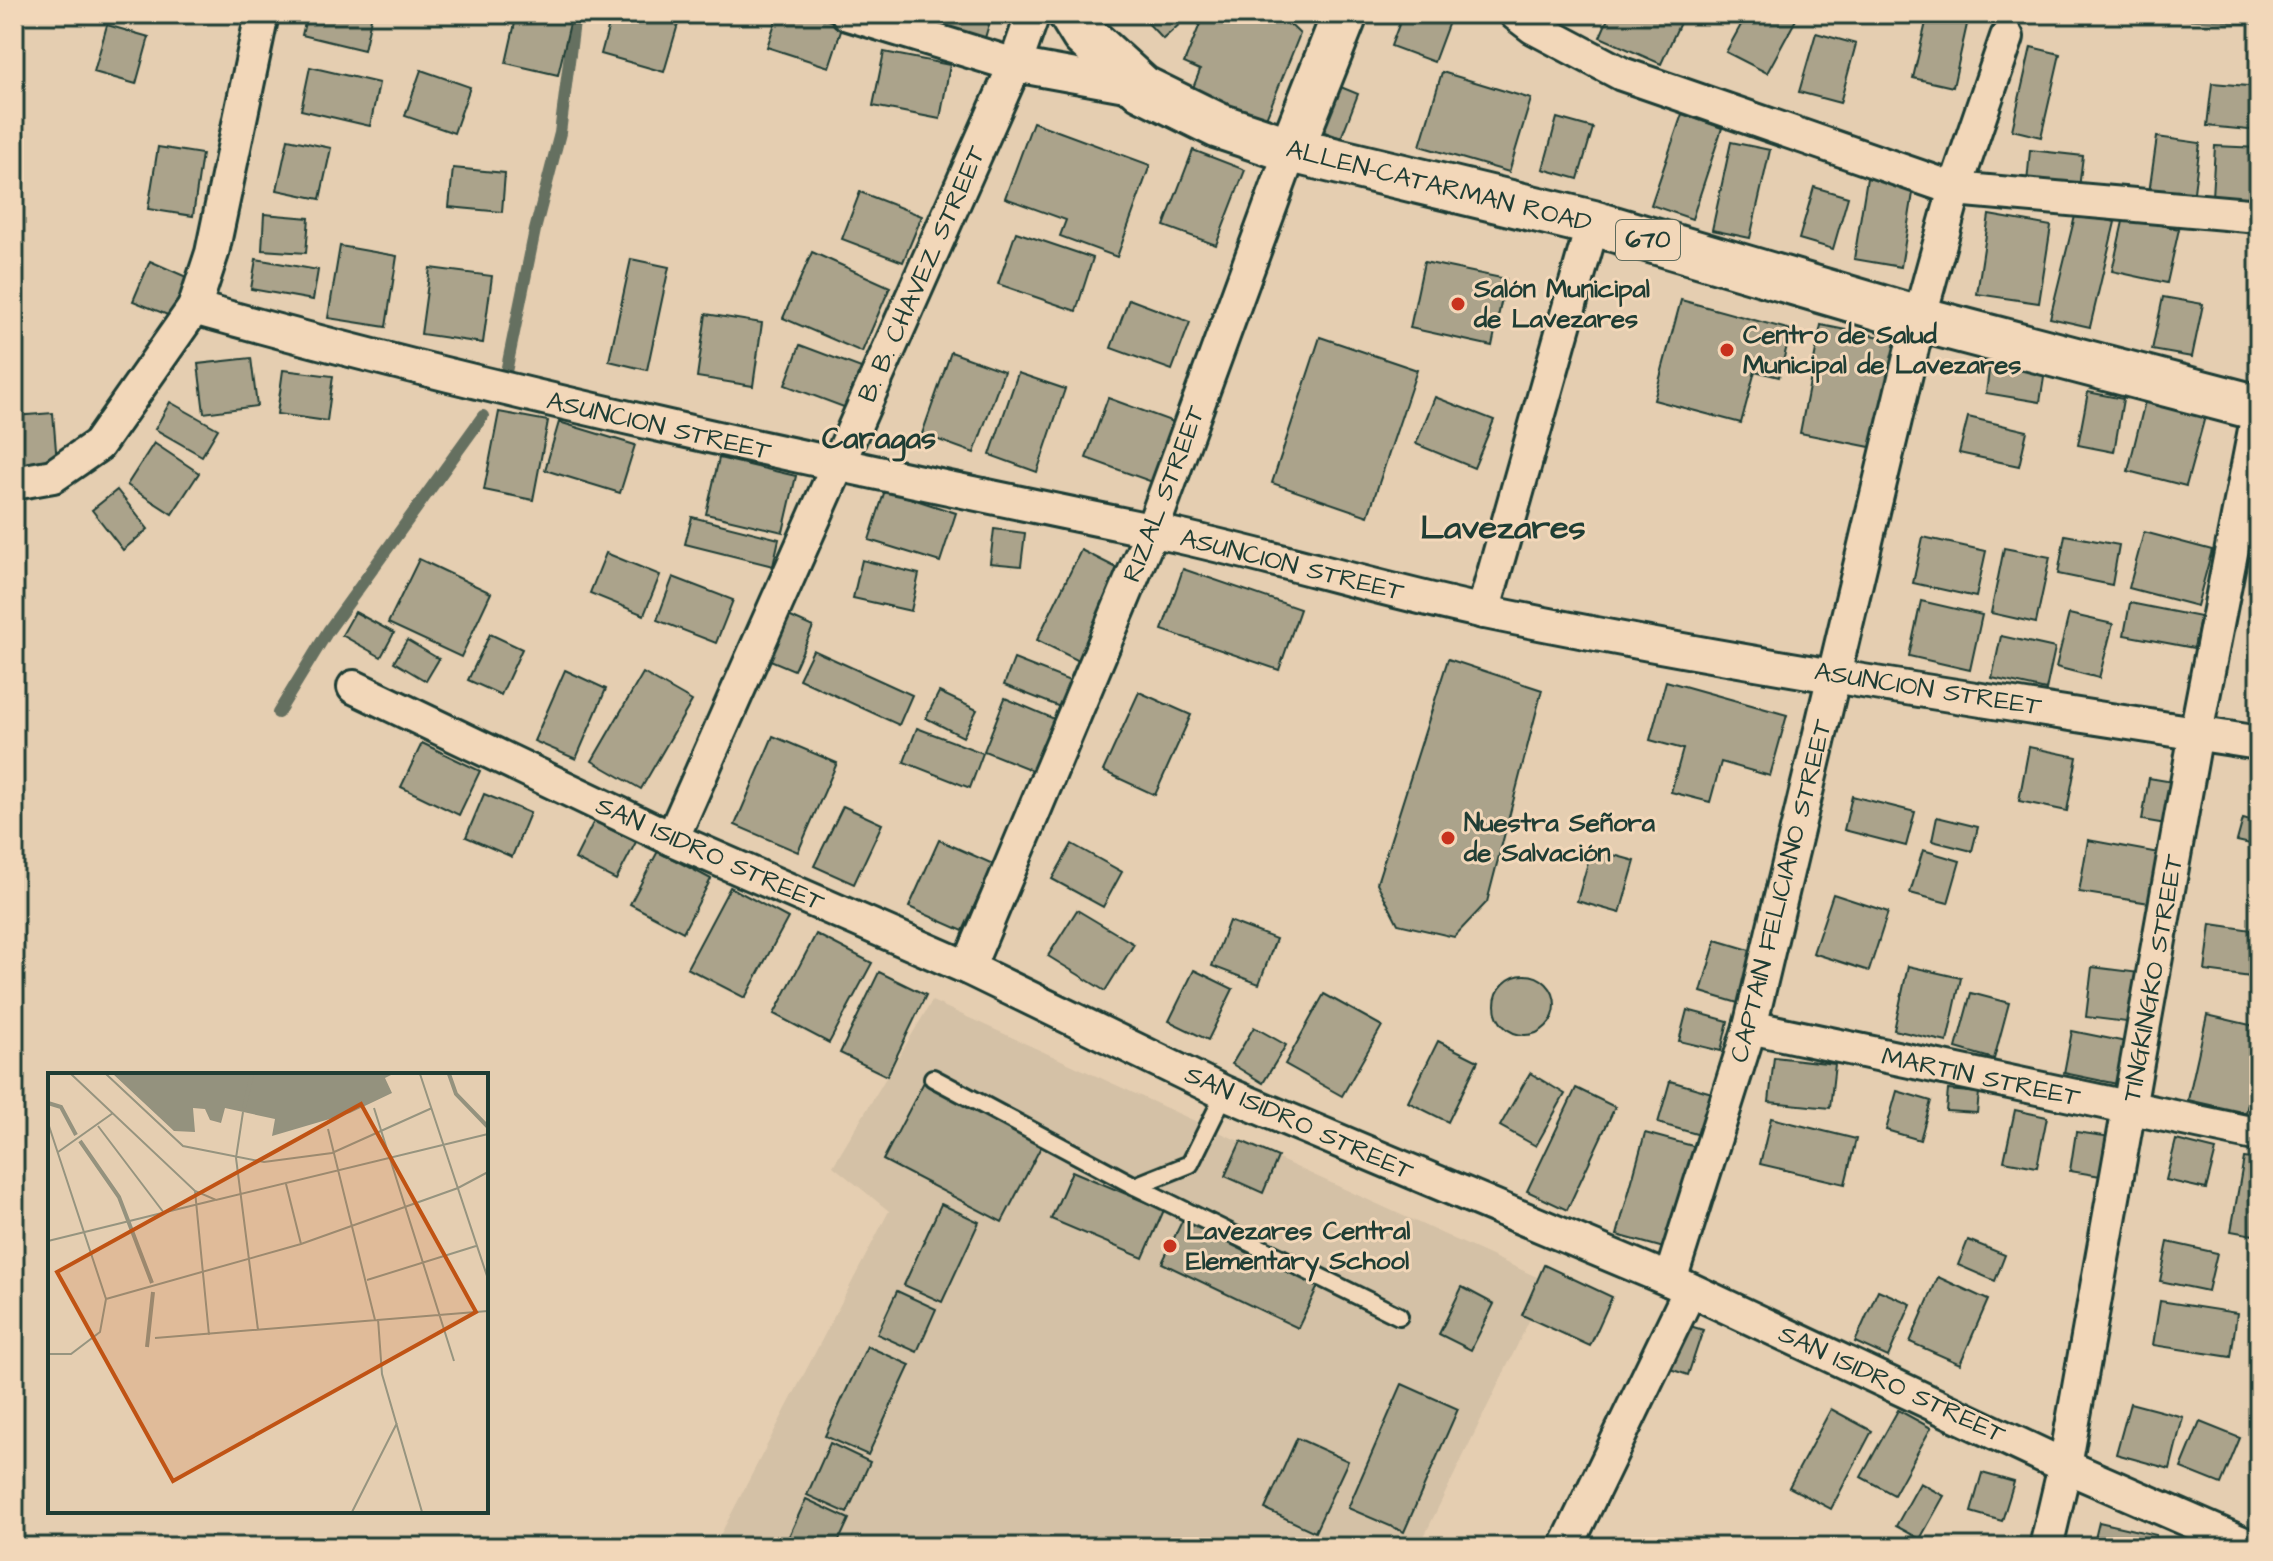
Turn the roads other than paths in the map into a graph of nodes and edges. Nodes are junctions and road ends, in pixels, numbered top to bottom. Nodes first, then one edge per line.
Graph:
1 (262, 14) edge
2 (848, 14) edge
3 (1033, 14) edge
4 (1071, 14) edge
5 (1345, 14) edge
6 (1516, 14) edge
7 (2007, 37) dead end
8 (1015, 65) junction
9 (1142, 88) junction
10 (1291, 150) junction
11 (1955, 189) junction
12 (2259, 216) edge
13 (1593, 223) junction
14 (194, 308) junction
15 (1919, 319) junction
16 (2259, 408) edge
17 (837, 467) junction
18 (14, 483) edge
19 (1152, 530) junction
20 (1483, 612) junction
21 (1835, 675) junction
22 (354, 687) dead end
23 (2196, 733) junction
24 (2259, 743) edge
25 (672, 839) junction
26 (968, 968) junction
27 (1750, 1027) junction
28 (933, 1078) dead end
29 (1225, 1093) junction
30 (2130, 1109) junction
31 (2259, 1135) edge
32 (1135, 1186) junction
33 (1680, 1285) junction
34 (1399, 1316) dead end
35 (2065, 1466) junction
36 (1566, 1547) edge
37 (2046, 1547) edge
38 (2251, 1547) edge

1 - 14 street
2 - 8 street
3 - 8 street, B. B. CHAVEZ STREET
4 - 9 main road, ALLEN-CATARMAN ROAD / 670
5 - 10 main road, RIZAL STREET
6 - 11 street
7 - 11 street, CAPTAIN FELICIANO STREET
8 - 9 street
8 - 17 street, B. B. CHAVEZ STREET
9 - 10 main road, ALLEN-CATARMAN ROAD / 670
10 - 13 main road, ALLEN-CATARMAN ROAD / 670
10 - 19 street, RIZAL STREET
11 - 12 street
11 - 15 street, CAPTAIN FELICIANO STREET
13 - 15 main road, ALLEN-CATARMAN ROAD / 670
13 - 20 street
14 - 17 street, ASUNCION STREET
14 - 18 street
15 - 16 main road, ALLEN-CATARMAN ROAD / 670
15 - 21 street, CAPTAIN FELICIANO STREET
16 - 23 street, TINGKINGKO STREET
17 - 19 street, ASUNCION STREET
17 - 25 street, B. B. CHAVEZ STREET
19 - 20 street, ASUNCION STREET
19 - 26 street, RIZAL STREET
20 - 21 street, ASUNCION STREET
21 - 23 street, ASUNCION STREET
21 - 27 street, CAPTAIN FELICIANO STREET
22 - 25 street, SAN ISIDRO STREET
23 - 24 street, ASUNCION STREET
23 - 30 street, TINGKINGKO STREET
25 - 26 street, SAN ISIDRO STREET
26 - 29 street, SAN ISIDRO STREET
27 - 30 street, MARTIN STREET
27 - 33 street, CAPTAIN FELICIANO STREET
28 - 32 lane
29 - 32 lane
29 - 33 street, SAN ISIDRO STREET
30 - 31 street, MARTIN STREET
30 - 35 street, TINGKINGKO STREET
32 - 34 lane
33 - 35 street, SAN ISIDRO STREET
33 - 36 street, CAPTAIN FELICIANO STREET
35 - 37 street, TINGKINGKO STREET
35 - 38 street, SAN ISIDRO STREET

